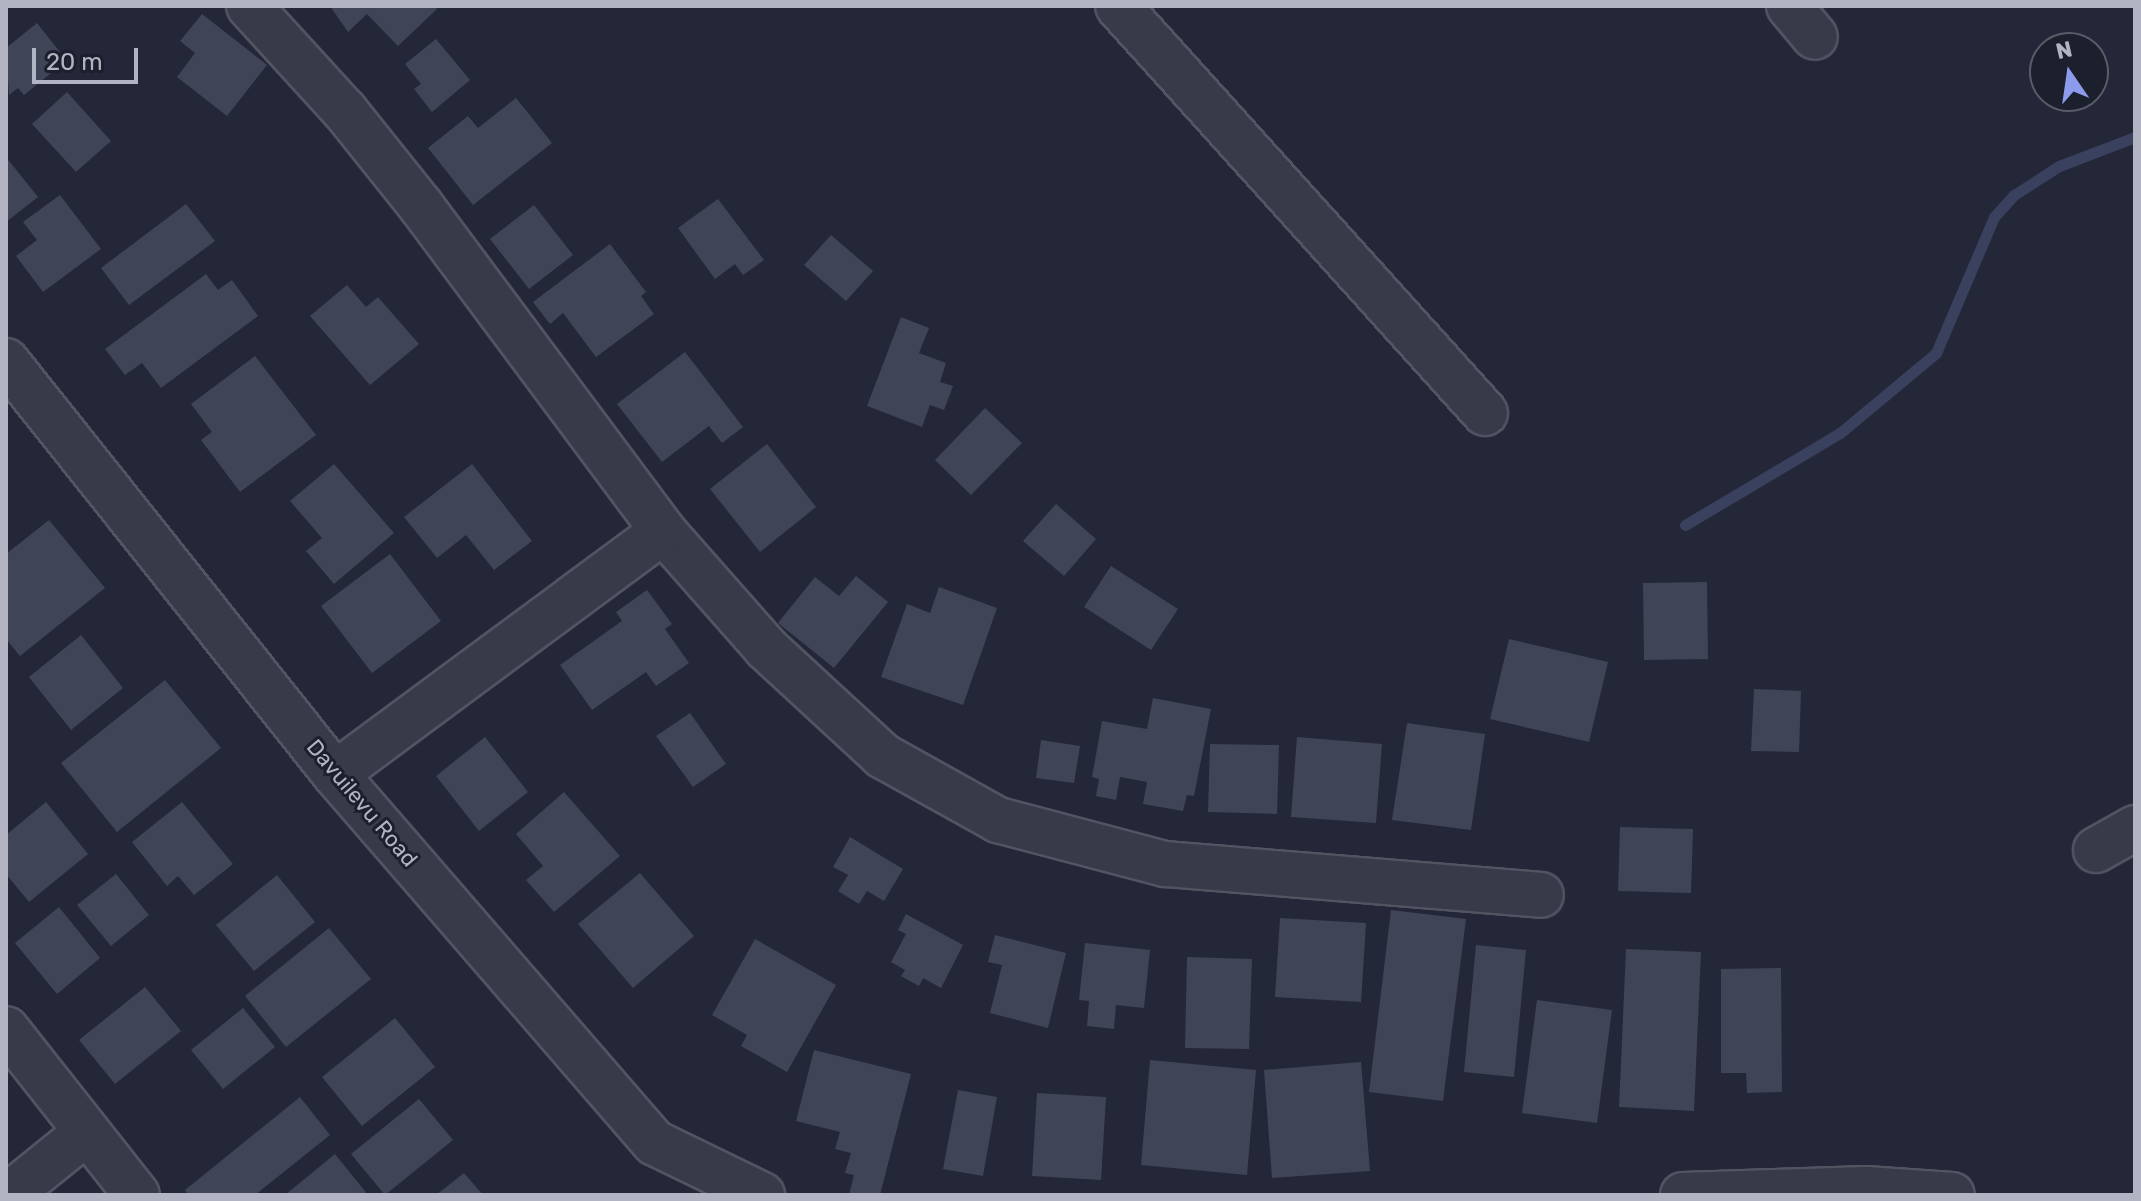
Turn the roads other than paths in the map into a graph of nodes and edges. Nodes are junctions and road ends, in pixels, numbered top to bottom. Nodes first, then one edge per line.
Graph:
1 (249, 6) edge
2 (1118, 6) edge
3 (6, 361) edge
4 (1485, 413) dead end
5 (663, 531) junction
6 (335, 774) junction
7 (2135, 828) edge
8 (2096, 850) dead end
9 (1541, 895) dead end
10 (6, 1029) edge
11 (87, 1132) junction
12 (9, 1195) edge
13 (137, 1195) edge
14 (762, 1195) edge
15 (1683, 1195) edge
16 (1952, 1195) edge

1 - 5 street
2 - 4 street
3 - 6 street, Davuilevu Road
5 - 6 street
5 - 9 street
6 - 14 street, Davuilevu Road
7 - 8 street
10 - 11 street
11 - 12 street
11 - 13 street
15 - 16 street

